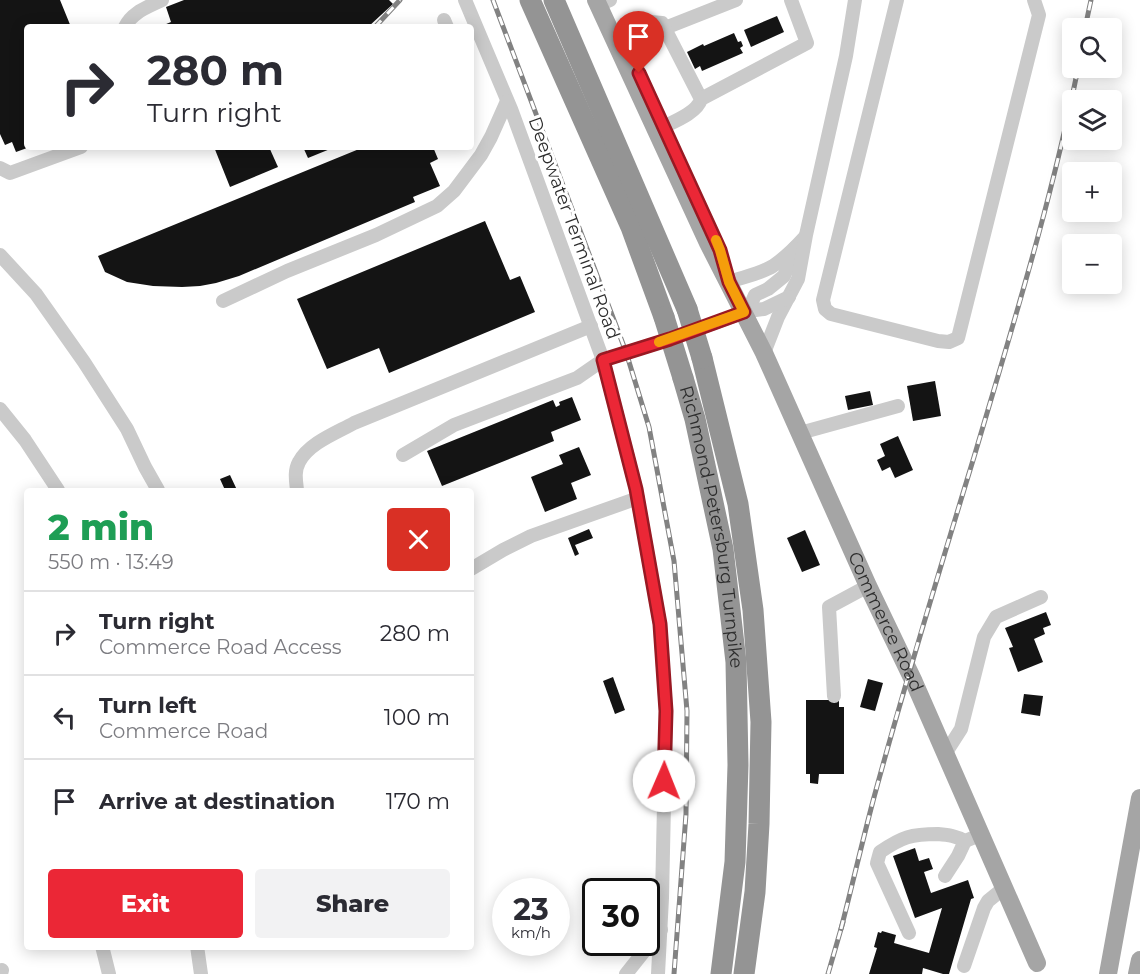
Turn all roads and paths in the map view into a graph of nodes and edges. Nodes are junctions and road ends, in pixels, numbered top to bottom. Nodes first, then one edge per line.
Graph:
1 (162, 0) edge
2 (465, 0) edge
3 (530, 0) edge
4 (554, 0) edge
5 (736, 0) edge
6 (791, 0) edge
7 (855, 0) edge
8 (897, 0) edge
9 (1034, 0) edge
10 (603, 1) edge
11 (126, 24) edge
12 (472, 24) edge
13 (665, 28) junction
14 (618, 36) junction
15 (477, 44) edge
16 (701, 99) junction
17 (507, 101) junction
18 (660, 128) junction
19 (72, 150) edge
20 (0, 168) edge
21 (806, 235) junction
22 (795, 248) junction
23 (0, 255) edge
24 (729, 282) junction
25 (789, 297) junction
26 (223, 301) dead end
27 (746, 311) junction
28 (591, 326) junction
29 (764, 353) junction
30 (603, 360) junction
31 (898, 406) dead end
32 (0, 409) edge
33 (800, 433) junction
34 (403, 455) dead end
35 (57, 488) edge
36 (157, 488) edge
37 (297, 488) edge
38 (638, 498) junction
39 (474, 567) edge
40 (868, 586) junction
41 (1041, 597) dead end
42 (834, 696) dead end
43 (945, 753) junction
44 (1140, 798) edge
45 (973, 838) junction
46 (1135, 855) edge
47 (945, 876) dead end
48 (1006, 894) junction
49 (660, 930) edge
50 (909, 933) dead end
51 (103, 950) edge
52 (198, 950) edge
53 (640, 956) edge
54 (659, 956) edge
55 (1140, 960) edge
56 (1037, 963) dead end
57 (964, 966) dead end
58 (109, 974) edge
59 (201, 974) edge
60 (626, 974) edge
61 (658, 974) edge
62 (721, 974) edge
63 (744, 974) edge
64 (1108, 974) edge
65 (1137, 974) edge

1 - 11 street
2 - 12 street, Deepwater Terminal Road
3 - 62 highway, Richmond-Petersburg Turnpike, bridge
4 - 63 highway, Richmond-Petersburg Turnpike, bridge
5 - 13 street
6 - 16 street
7 - 21 street
8 - 9 street
10 - 14 main road, Commerce Road
13 - 14 street
13 - 16 street
14 - 18 main road, Commerce Road
15 - 17 street, Deepwater Terminal Road
16 - 18 street
17 - 26 street
17 - 28 street, Deepwater Terminal Road
18 - 24 main road, Commerce Road
19 - 20 street
21 - 22 street
21 - 25 street
22 - 24 street
22 - 27 street
23 - 36 street
24 - 27 main road, Commerce Road
25 - 27 street
25 - 29 street
27 - 29 main road, Commerce Road
27 - 30 street
28 - 30 street, Deepwater Terminal Road
28 - 37 street
29 - 33 main road, Commerce Road
30 - 34 street
30 - 38 street, Deepwater Terminal Road
31 - 33 street
32 - 35 street
33 - 40 main road, Commerce Road
38 - 39 street
38 - 49 street, Deepwater Terminal Road
40 - 42 street
40 - 43 main road, Commerce Road
41 - 43 street
43 - 45 main road, Commerce Road
44 - 46 main road
45 - 47 street
45 - 48 main road, Commerce Road
45 - 50 street
46 - 64 main road
48 - 56 main road, Commerce Road
48 - 57 street
51 - 58 street
52 - 59 street
53 - 60 street
54 - 61 street, Deepwater Terminal Road
55 - 65 main road

